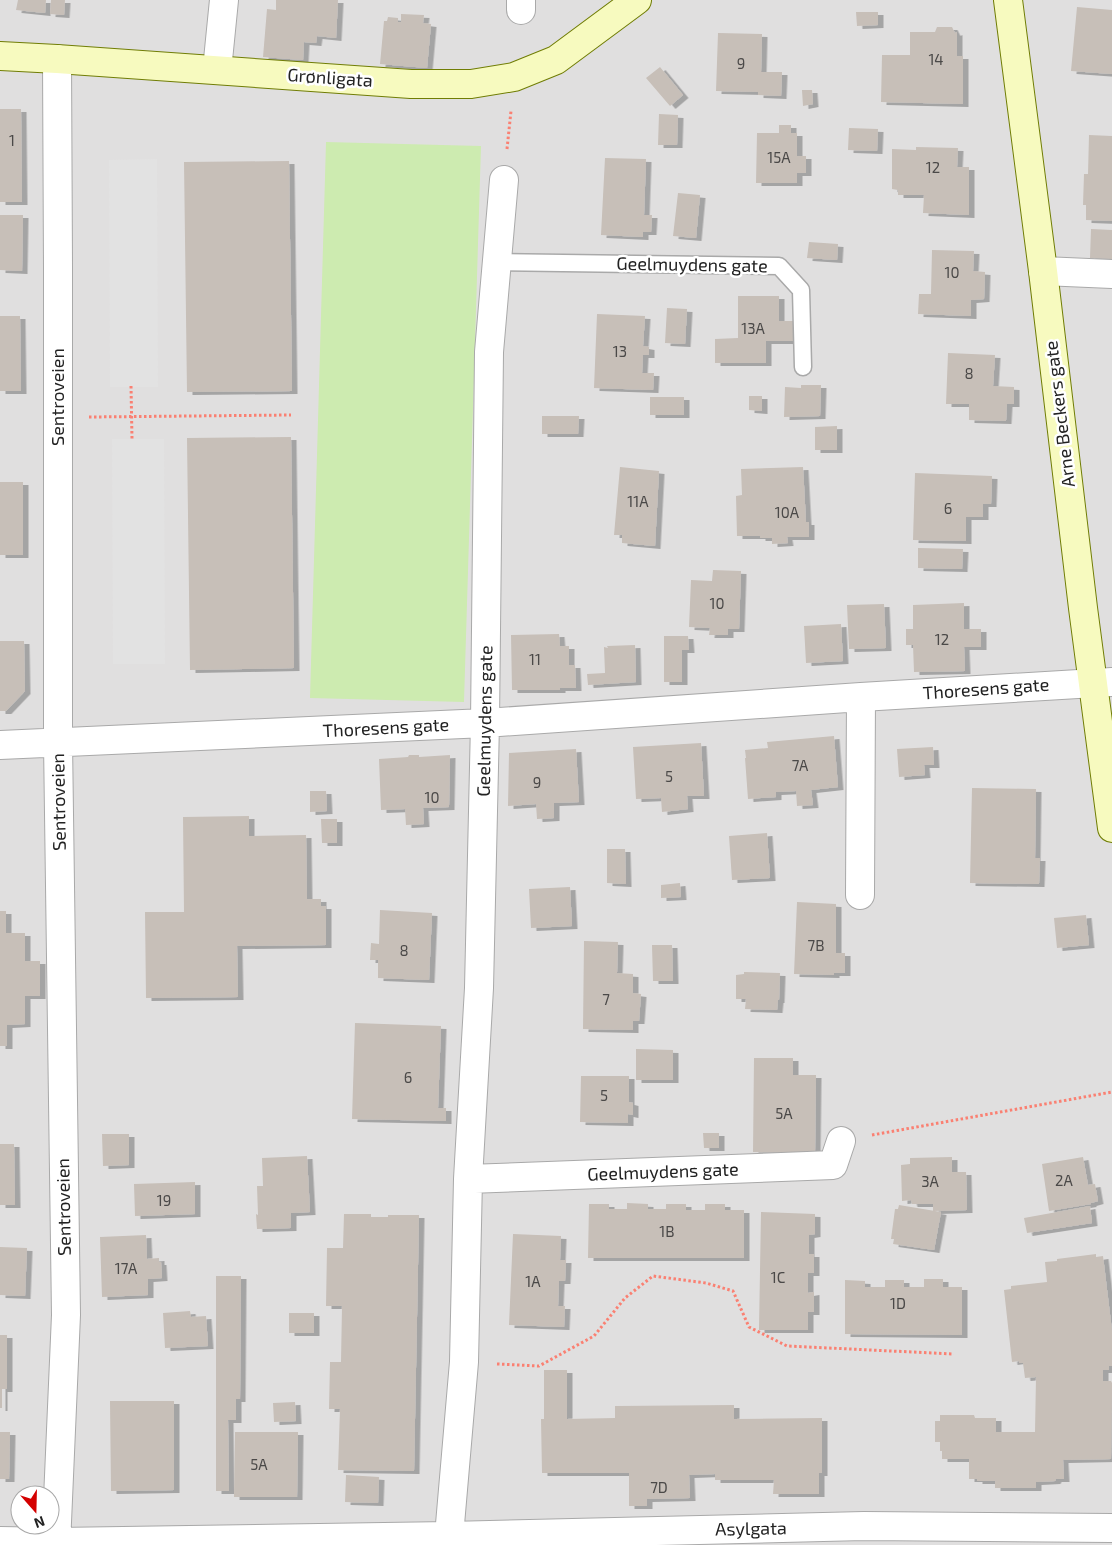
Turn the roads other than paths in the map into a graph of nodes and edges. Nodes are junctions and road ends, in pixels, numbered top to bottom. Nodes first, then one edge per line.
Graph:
1 (224, 0) edge
2 (637, 0) edge
3 (1008, 0) edge
4 (0, 56) edge
5 (57, 59) junction
6 (217, 70) junction
7 (504, 180) dead end
8 (497, 262) junction
9 (1043, 271) junction
10 (1112, 274) edge
11 (803, 367) dead end
12 (1102, 682) edge
13 (861, 697) junction
14 (485, 723) junction
15 (58, 742) junction
16 (0, 744) edge
17 (1112, 828) edge
18 (860, 895) dead end
19 (841, 1141) road end
20 (468, 1180) junction
21 (1112, 1528) edge
22 (867, 1536) edge
23 (0, 1541) edge
24 (451, 1541) edge
25 (56, 1544) edge

1 - 6 street
2 - 6 main road, Grønligata
3 - 9 main road, Arne Beckers gate
4 - 5 main road, Grønligata
5 - 6 main road, Grønligata
5 - 15 street, Sentroveien
7 - 8 street, Geelmuydens gate
8 - 11 lane, Geelmuydens gate
8 - 14 street, Geelmuydens gate
9 - 10 street
9 - 12 main road, Arne Beckers gate
12 - 13 street, Thoresens gate
12 - 17 main road, Arne Beckers gate
13 - 14 street, Thoresens gate
13 - 18 street
14 - 15 street, Thoresens gate
14 - 20 street, Geelmuydens gate
15 - 16 street, Thoresens gate
15 - 25 street, Sentroveien
19 - 20 street, Geelmuydens gate
20 - 24 street, Geelmuydens gate
21 - 22 street, Asylgata
22 - 24 street, Asylgata
23 - 25 street, Asylgata
24 - 25 street, Asylgata

